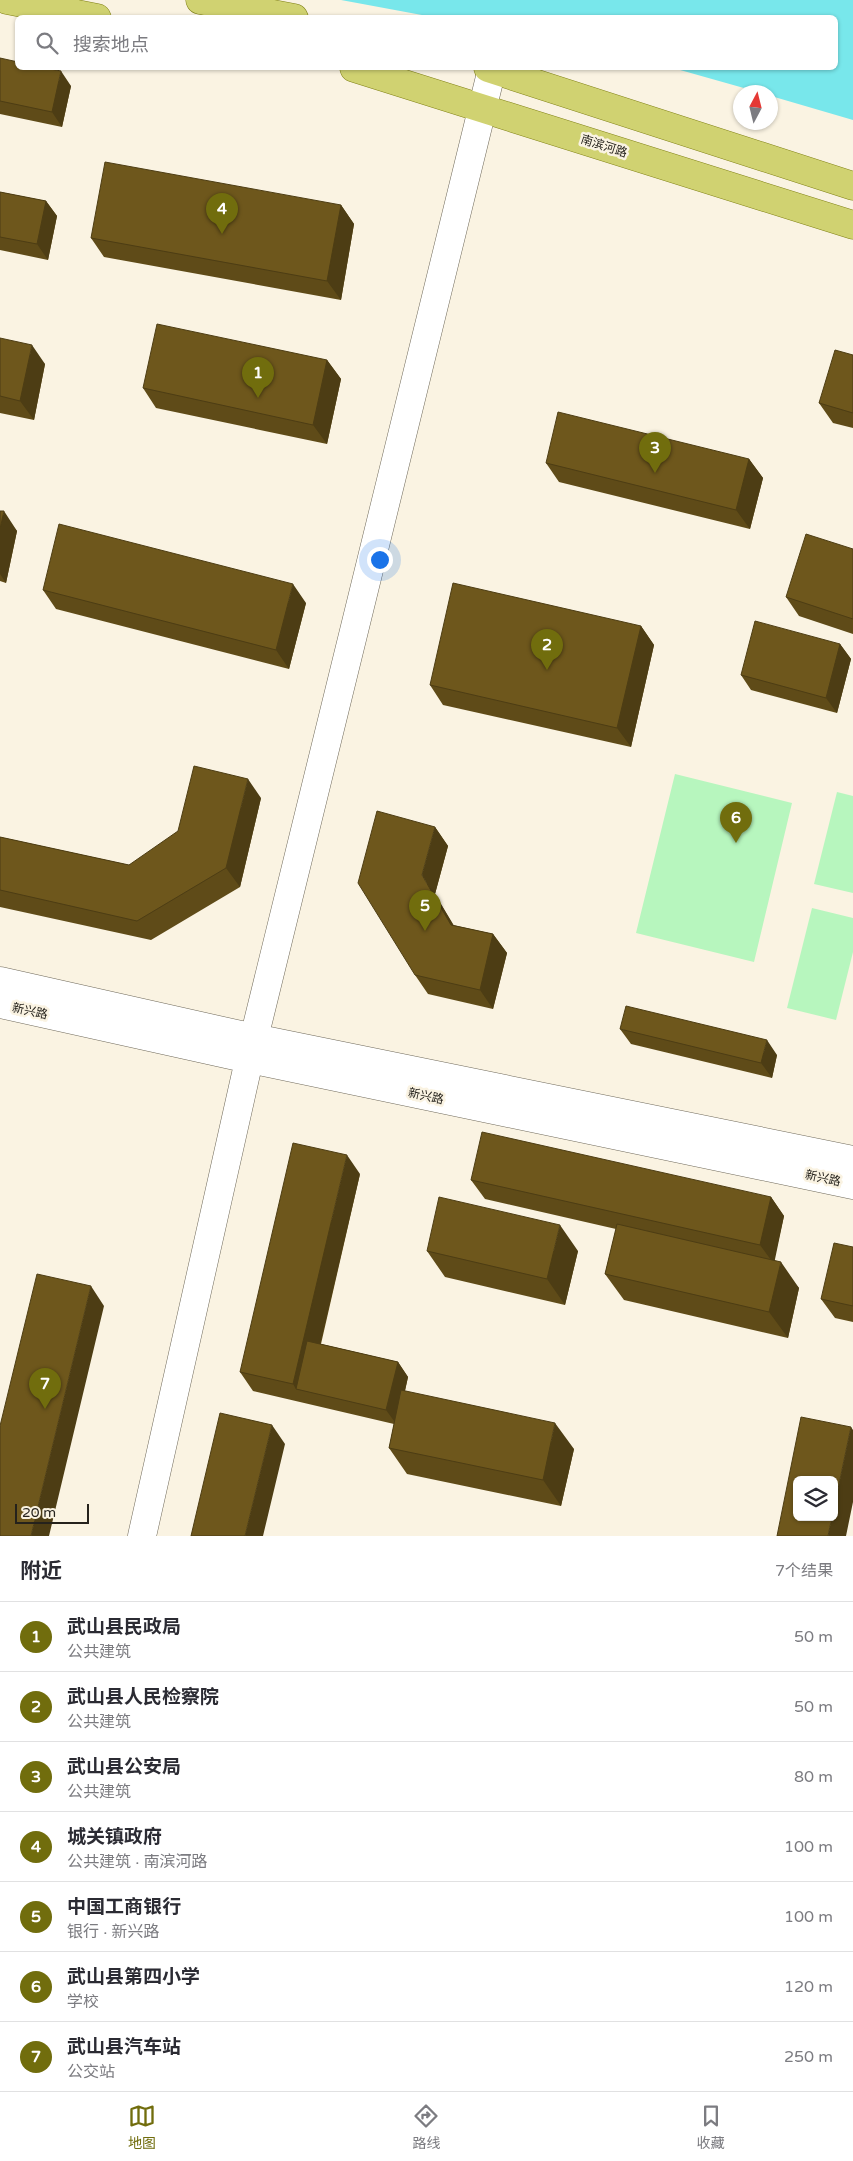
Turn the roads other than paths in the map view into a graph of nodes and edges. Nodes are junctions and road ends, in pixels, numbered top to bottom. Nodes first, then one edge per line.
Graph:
1 (7, 0) edge
2 (200, 0) edge
3 (82, 15) edge
4 (278, 15) edge
5 (360, 70) edge
6 (490, 70) edge
7 (496, 70) edge
8 (484, 108) junction
9 (749, 152) junction
10 (853, 186) edge
11 (737, 188) junction
12 (853, 225) edge
13 (0, 982) edge
14 (0, 1004) edge
15 (252, 1048) junction
16 (853, 1160) edge
17 (853, 1185) edge
18 (142, 1536) edge

1 - 3 main road
2 - 4 main road
5 - 8 main road, 南滨河路
6 - 8 main road
7 - 9 main road
8 - 11 main road, 南滨河路
8 - 15 main road
9 - 10 main road
9 - 11 main road
11 - 12 main road, 南滨河路
13 - 15 main road, 新兴路
14 - 15 main road, 新兴路
15 - 16 main road, 新兴路
15 - 17 main road, 新兴路
15 - 18 main road

